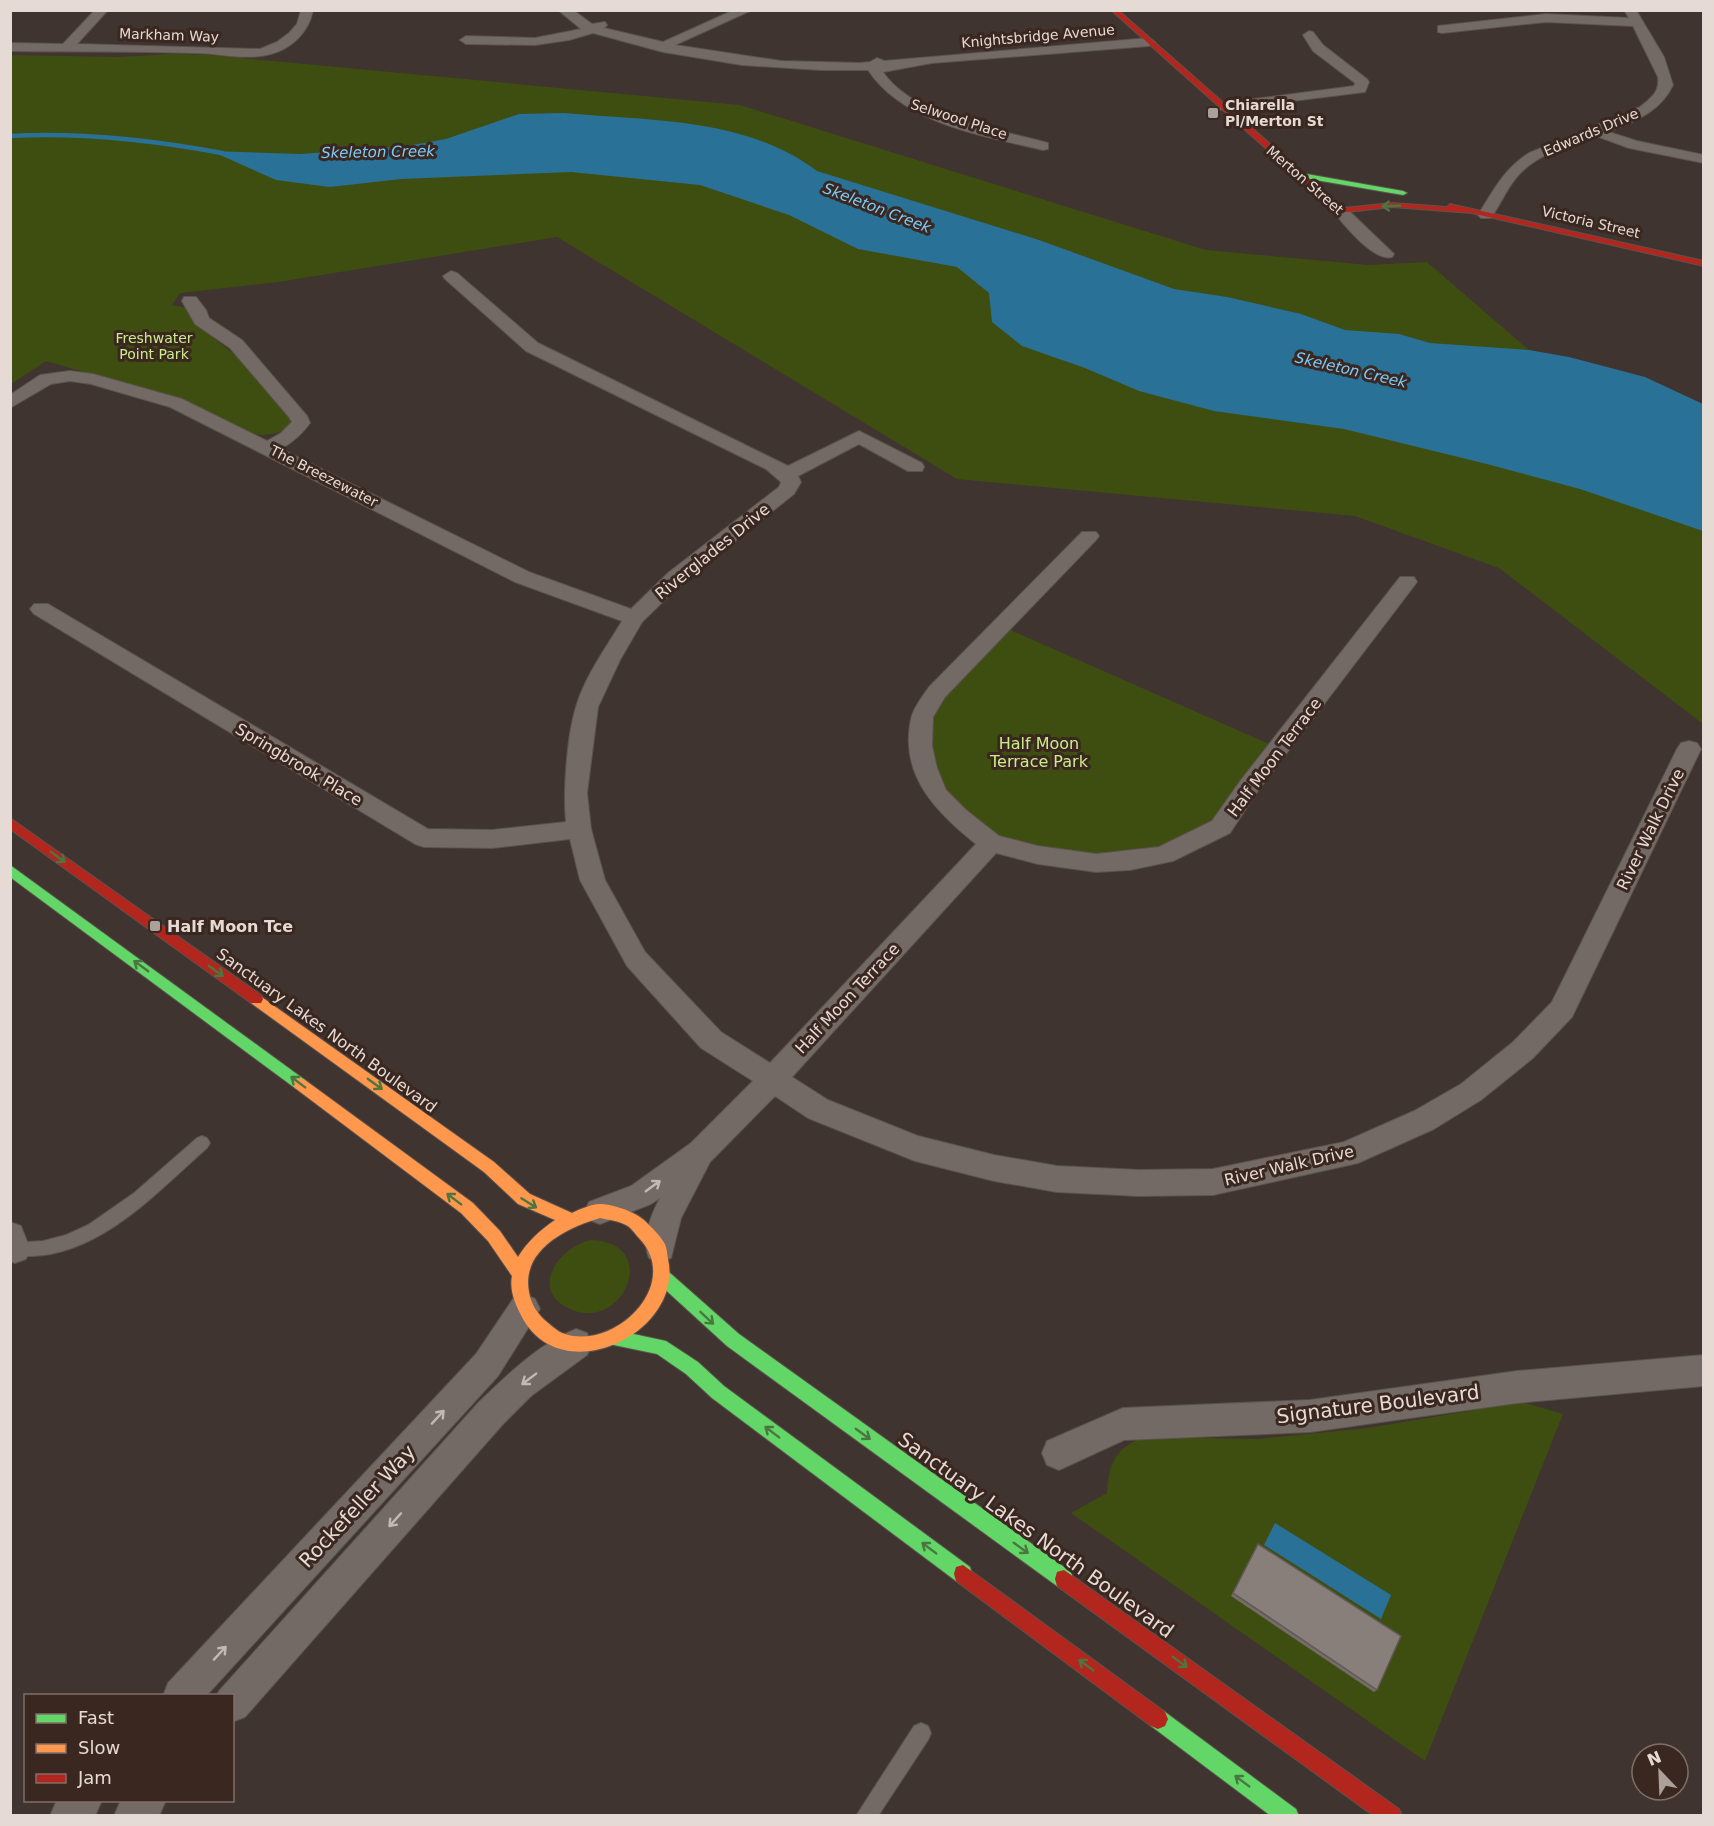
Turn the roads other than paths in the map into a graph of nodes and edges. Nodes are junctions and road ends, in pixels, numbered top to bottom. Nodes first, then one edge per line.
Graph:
1 (102, 10) edge
2 (307, 10) edge
3 (746, 10) edge
4 (1114, 10) edge
5 (569, 14) edge
6 (1633, 16) edge
7 (594, 27) junction
8 (1442, 29) dead end
9 (1308, 35) dead end
10 (466, 40) dead end
11 (1149, 42) junction
12 (668, 46) junction
13 (10, 47) edge
14 (68, 47) junction
15 (879, 69) junction
16 (1223, 107) junction
17 (1594, 131) junction
18 (1043, 146) dead end
19 (1704, 159) edge
20 (1299, 175) junction
21 (1470, 211) junction
22 (1341, 212) junction
23 (1486, 215) junction
24 (1386, 254) dead end
25 (1704, 264) edge
26 (451, 276) dead end
27 (190, 301) dead end
28 (10, 403) edge
29 (270, 448) junction
30 (915, 467) dead end
31 (787, 474) junction
32 (1089, 536) dead end
33 (1407, 582) dead end
34 (41, 609) dead end
35 (634, 618) junction
36 (1689, 750) dead end
37 (10, 822) edge
38 (579, 829) junction
39 (991, 843) junction
40 (10, 870) edge
41 (774, 1078) junction
42 (202, 1143) dead end
43 (701, 1152) junction
44 (600, 1211) junction
45 (567, 1218) junction
46 (13, 1242) edge
47 (660, 1248) junction
48 (520, 1274) junction
49 (664, 1278) junction
50 (524, 1309) junction
51 (615, 1338) junction
52 (576, 1344) junction
53 (1704, 1370) edge
54 (1059, 1453) dead end
55 (182, 1694) edge
56 (234, 1702) edge
57 (921, 1733) dead end
58 (81, 1802) edge
59 (145, 1802) edge
60 (69, 1815) edge
61 (133, 1815) edge
62 (866, 1815) edge
63 (1289, 1815) edge
64 (1392, 1815) edge

1 - 14 street
2 - 14 street, Markham Way
3 - 12 street
4 - 11 street, Merton Street
5 - 7 street, Knightsbridge Avenue
6 - 8 street
6 - 17 street, Edwards Drive
7 - 10 street
7 - 12 street, Knightsbridge Avenue
9 - 16 street
11 - 15 street, Knightsbridge Avenue
11 - 16 street, Merton Street
12 - 15 street, Knightsbridge Avenue
13 - 14 street, Markham Way
15 - 18 street, Selwood Place
16 - 20 street, Merton Street
17 - 19 street
17 - 23 street, Edwards Drive
20 - 21 street, Victoria Street
20 - 22 street, Merton Street
21 -> 22 street, Victoria Street
21 - 23 street, Victoria Street
22 - 24 street, Merton Street
23 - 25 street, Victoria Street
26 - 31 street
27 - 29 street
28 - 29 street, The Breezewater
29 - 35 street, The Breezewater
30 - 31 street
31 - 35 street, Riverglades Drive
32 - 39 street, Half Moon Terrace
33 - 39 street, Half Moon Terrace
34 - 38 street, Springbrook Place
35 - 38 street, Riverglades Drive
36 - 41 street, River Walk Drive
37 -> 45 street, Sanctuary Lakes North Boulevard
38 - 41 street, Riverglades Drive
39 - 41 street, Half Moon Terrace
48 -> 40 street
41 - 43 street, Half Moon Terrace
42 - 46 lane
44 -> 43 street, Half Moon Terrace
43 - 47 street, Half Moon Terrace
44 - 45 street
44 - 47 street
45 - 48 street
47 - 49 street
48 - 50 street
49 - 51 street
49 -> 64 street, Sanctuary Lakes North Boulevard
50 - 52 street
55 -> 50 street, Rockefeller Way
51 - 52 street
63 -> 51 street
52 -> 56 street, Rockefeller Way
53 - 54 street, Signature Boulevard
57 - 62 lane
58 - 60 street
59 - 61 street

